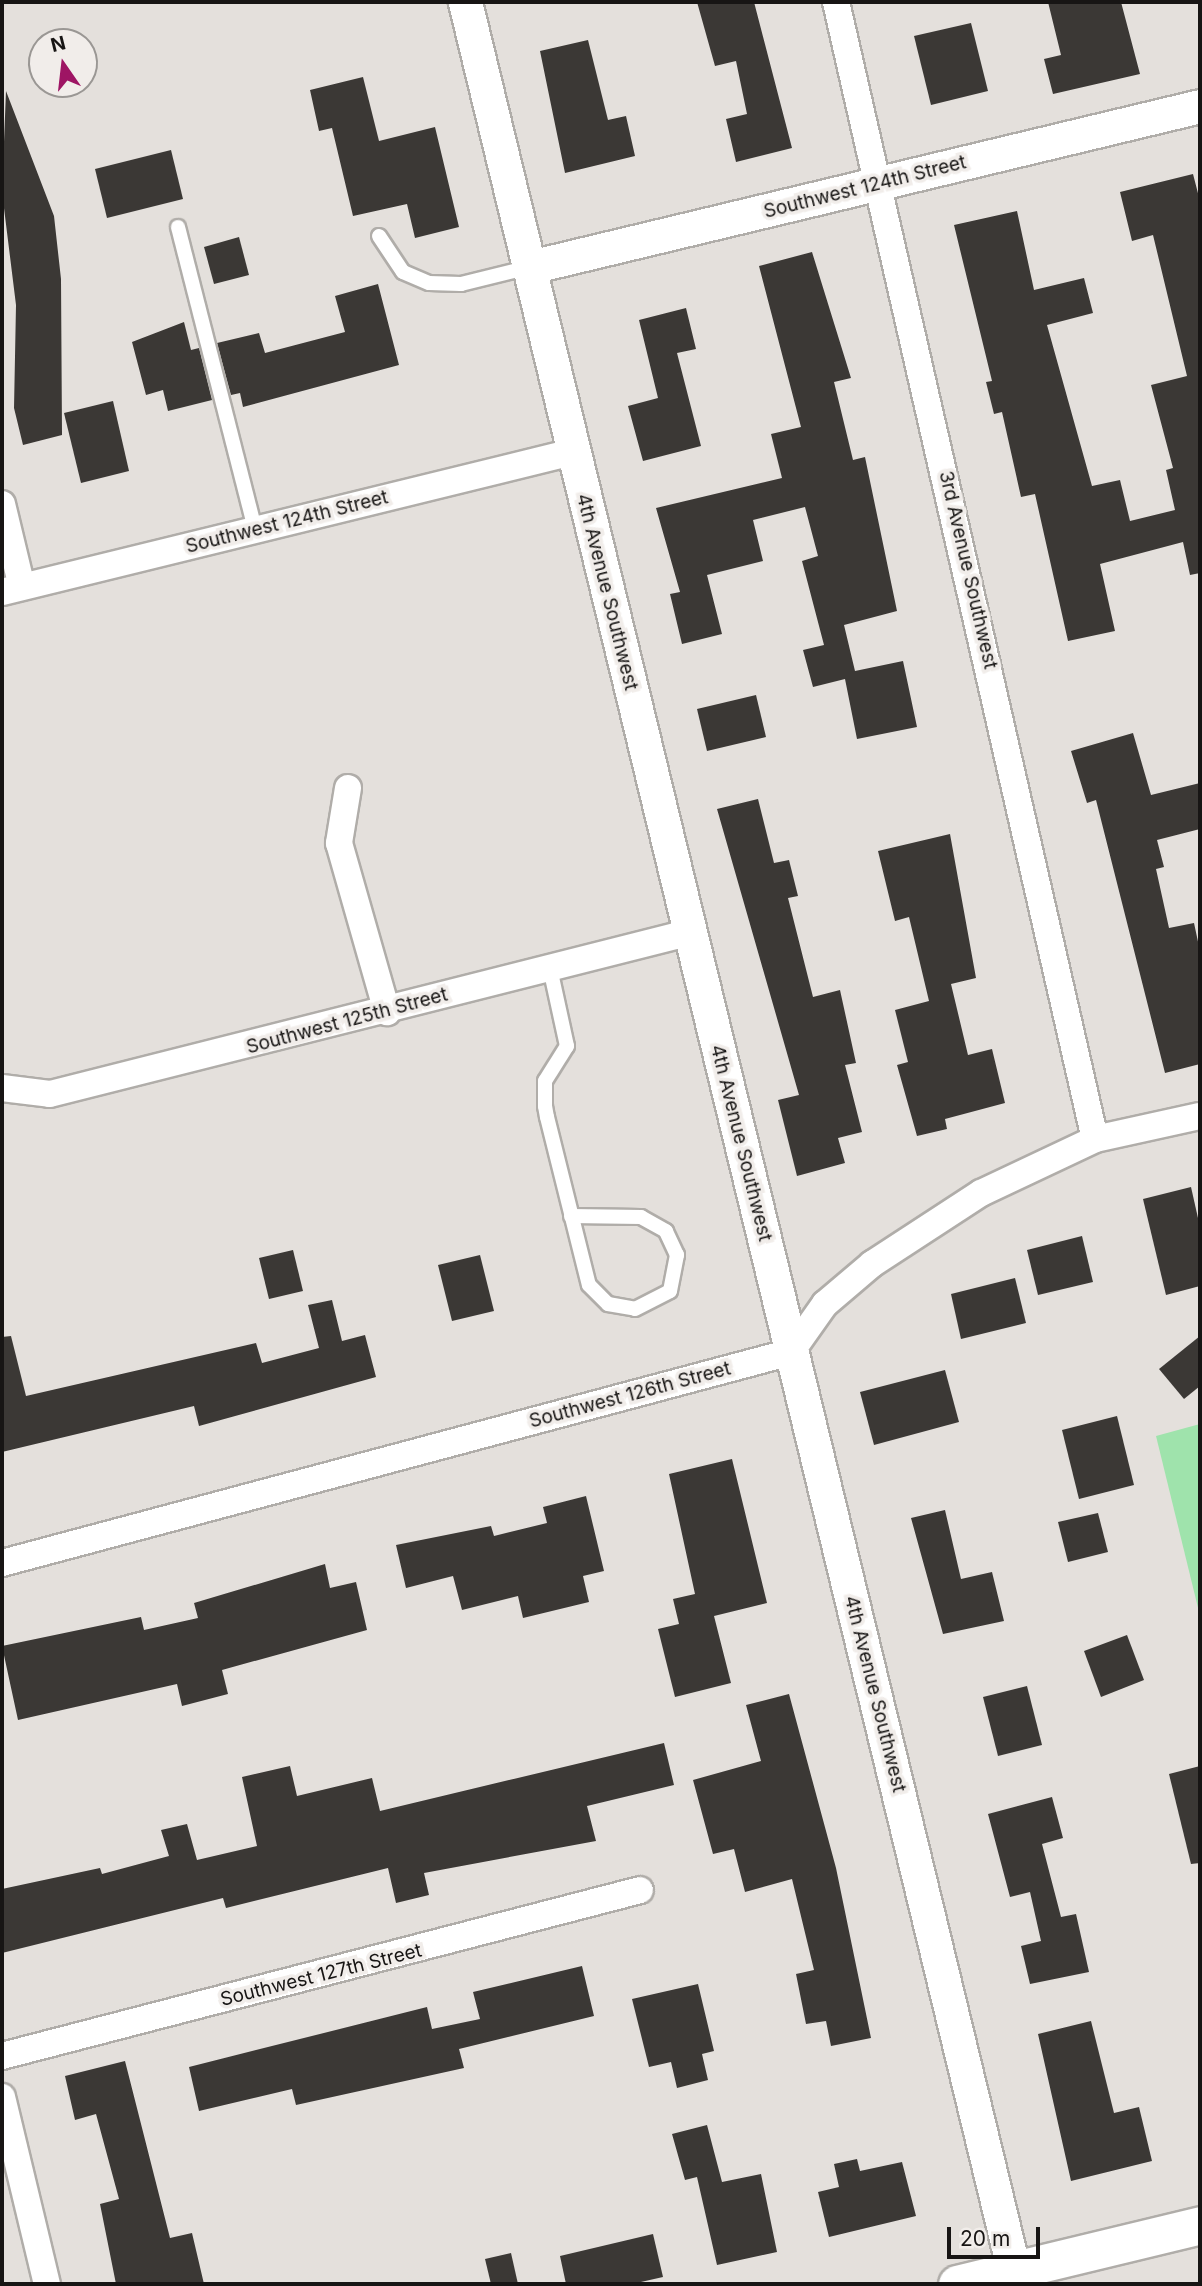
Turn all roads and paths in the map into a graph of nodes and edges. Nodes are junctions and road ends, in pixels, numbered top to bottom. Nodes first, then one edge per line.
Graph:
1 (465, 2) edge
2 (836, 2) edge
3 (1200, 106) edge
4 (881, 183) junction
5 (177, 227) dead end
6 (379, 236) dead end
7 (530, 267) junction
8 (573, 452) junction
9 (2, 504) edge
10 (255, 530) junction
11 (12, 589) edge
12 (348, 788) dead end
13 (691, 932) junction
14 (550, 968) junction
15 (387, 1012) junction
16 (2, 1088) edge
17 (1200, 1116) edge
18 (1095, 1139) junction
19 (571, 1216) junction
20 (792, 1352) junction
21 (2, 1563) edge
22 (640, 1890) dead end
23 (2, 2056) edge
24 (2, 2097) edge
25 (1200, 2225) edge
26 (1015, 2277) edge
27 (47, 2284) edge
28 (957, 2284) edge

1 - 7 street, 4th Avenue Southwest
2 - 4 street, 3rd Avenue Southwest
3 - 4 street, Southwest 124th Street
4 - 7 street, Southwest 124th Street
4 - 18 street, 3rd Avenue Southwest
5 - 10 lane
6 - 7 lane
7 - 8 street, 4th Avenue Southwest
8 - 10 street, Southwest 124th Street
8 - 13 street, 4th Avenue Southwest
9 - 11 street
10 - 11 street, Southwest 124th Street
12 - 15 street
13 - 14 street, Southwest 125th Street
13 - 20 street, 4th Avenue Southwest
14 - 15 street, Southwest 125th Street
14 - 19 lane
15 - 16 street, Southwest 125th Street
17 - 18 street
18 - 20 street
19 - 19 lane
20 - 21 street, Southwest 126th Street
20 - 26 street, 4th Avenue Southwest
22 - 23 street, Southwest 127th Street
24 - 27 street
25 - 26 main road
26 - 28 main road

